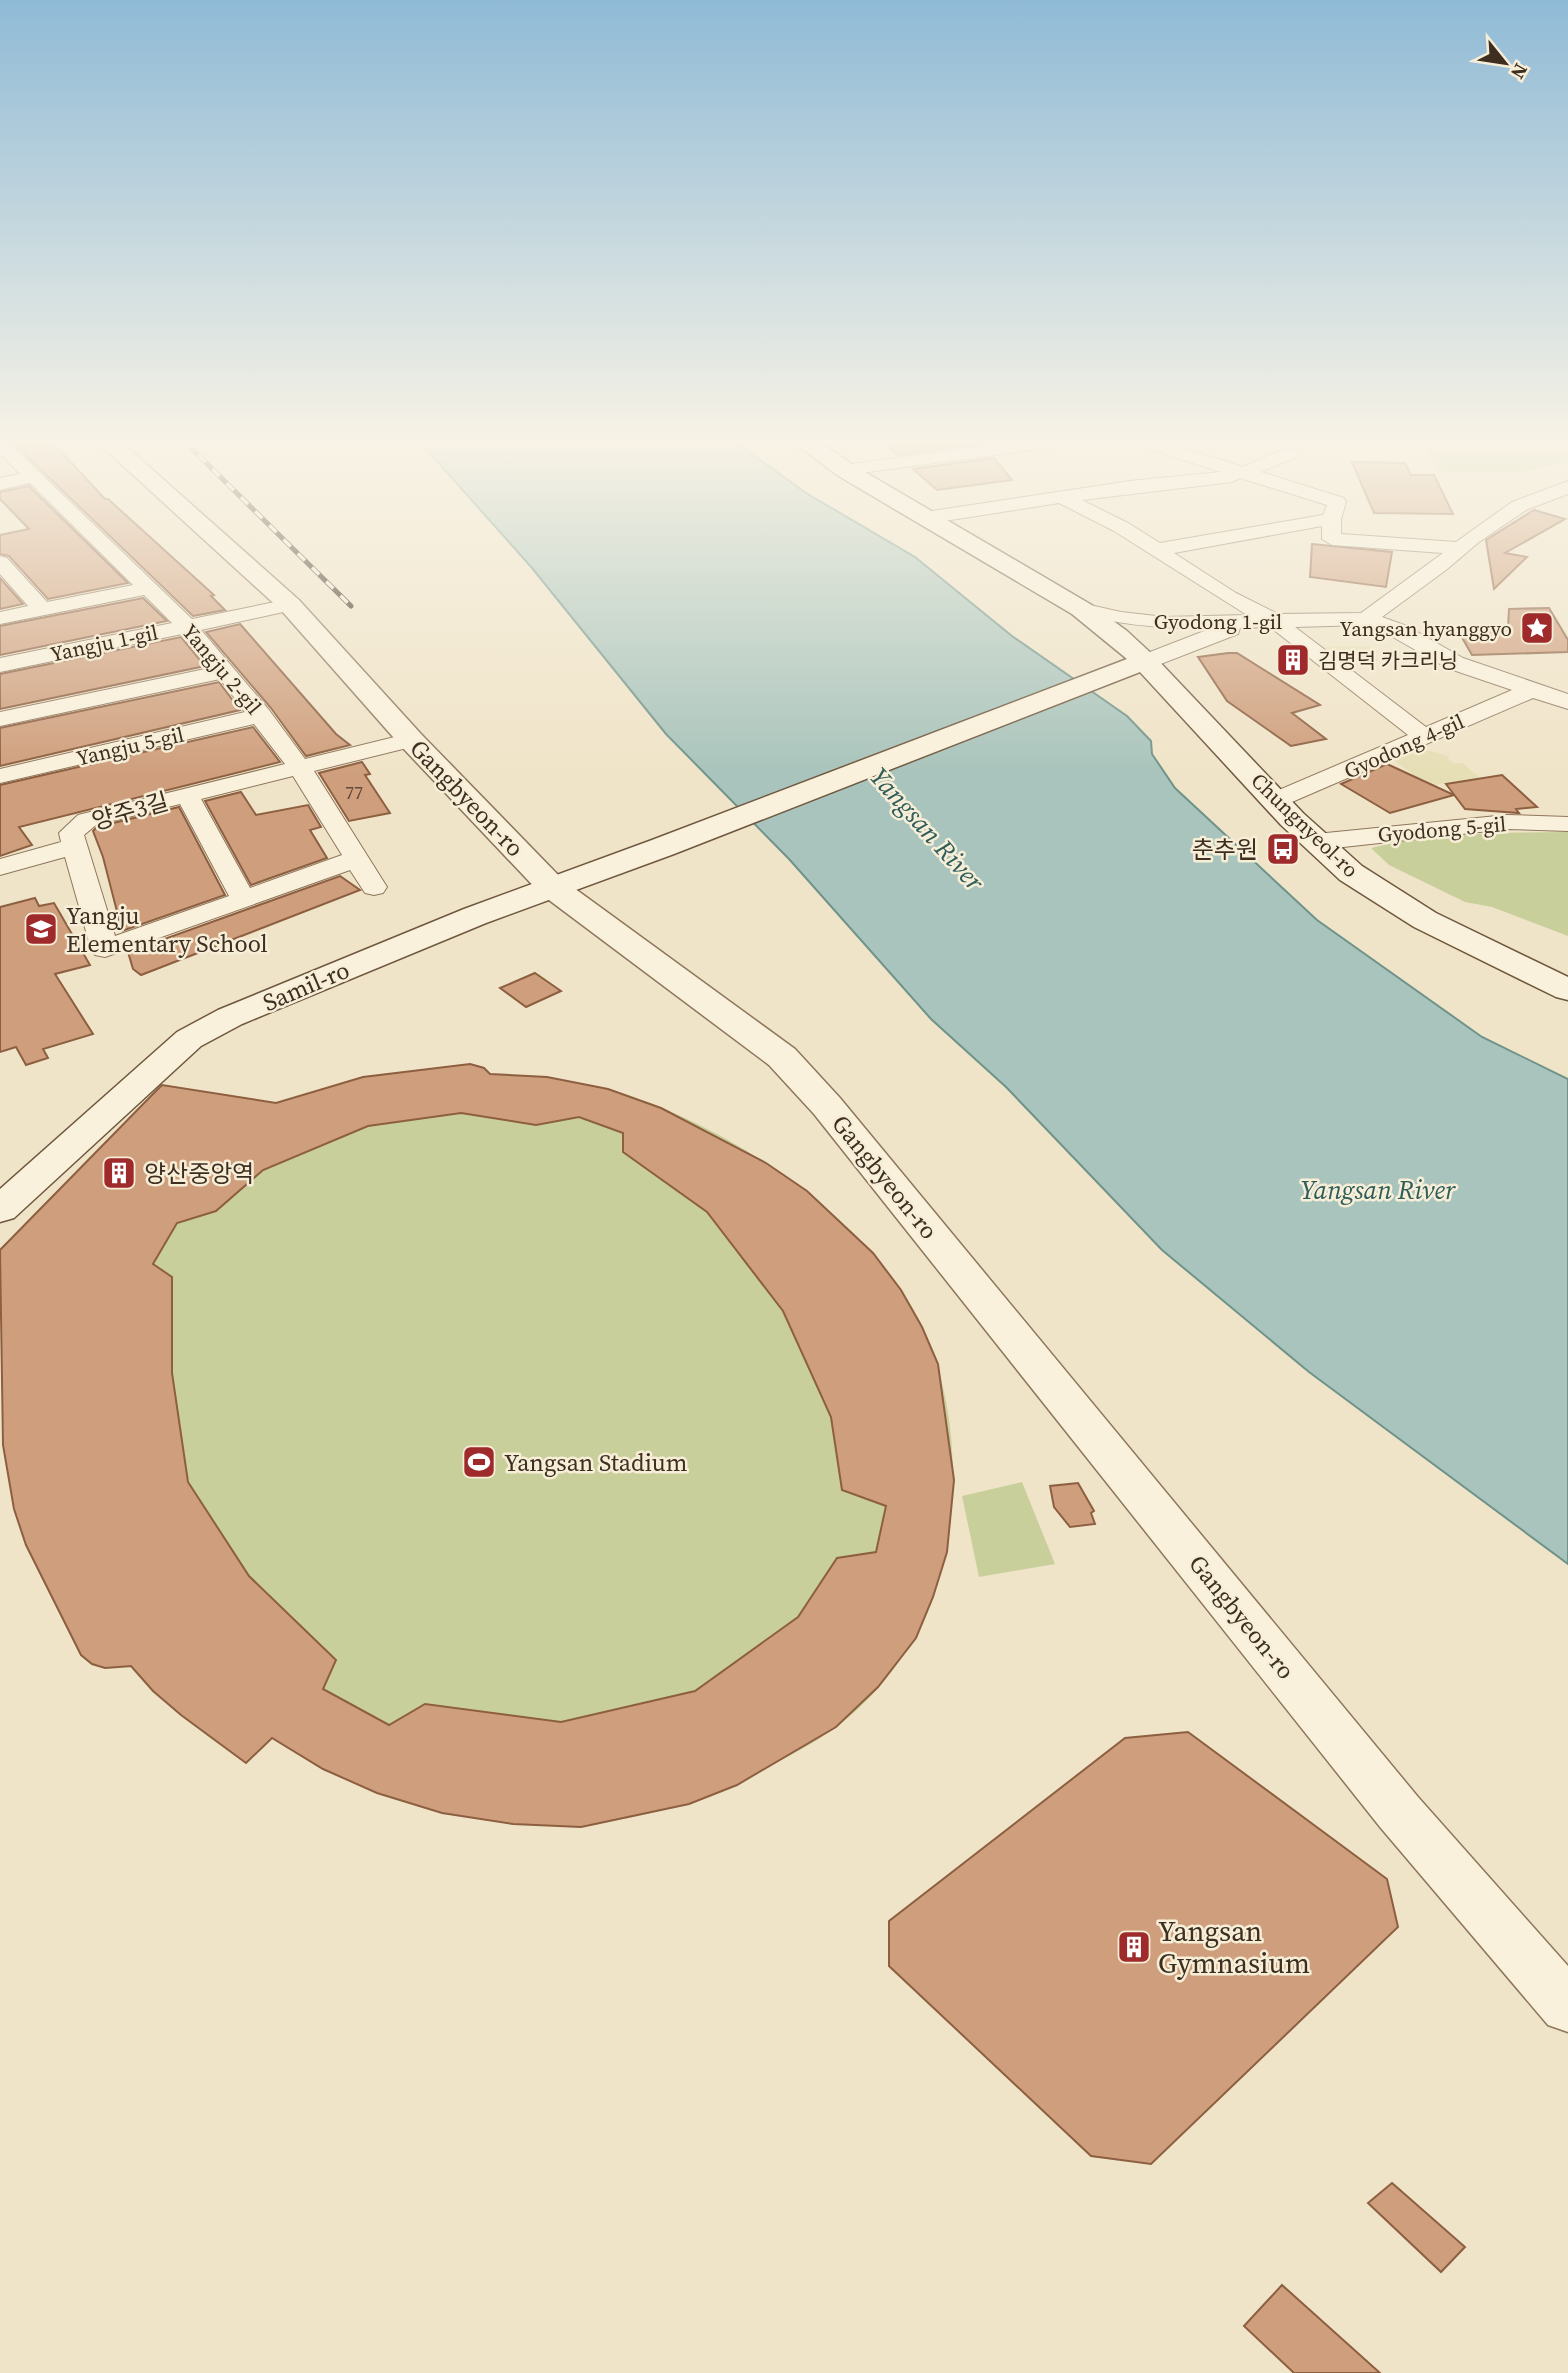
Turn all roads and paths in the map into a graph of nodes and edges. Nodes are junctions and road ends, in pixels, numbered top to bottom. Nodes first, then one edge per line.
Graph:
1 (110, 552) edge
2 (231, 552) edge
3 (983, 552) edge
4 (1158, 552) edge
5 (1455, 552) edge
6 (0, 562) edge
7 (148, 588) junction
8 (290, 605) junction
9 (42, 609) junction
10 (1081, 609) junction
11 (0, 618) edge
12 (1366, 619) junction
13 (1276, 622) junction
14 (1248, 623) junction
15 (186, 625) junction
16 (1145, 662) junction
17 (0, 665) edge
18 (225, 671) junction
19 (1532, 690) junction
20 (1568, 702) edge
21 (261, 715) junction
22 (0, 719) edge
23 (1425, 737) junction
24 (411, 740) junction
25 (300, 768) junction
26 (0, 776) edge
27 (187, 795) junction
28 (1276, 800) junction
29 (1568, 824) edge
30 (1316, 842) junction
31 (73, 847) junction
32 (356, 859) junction
33 (0, 867) edge
34 (374, 887) dead end
35 (552, 887) junction
36 (244, 900) junction
37 (1568, 990) edge
38 (0, 1210) edge
39 (1568, 2007) edge

1 - 7 street, Yangju 2-gil
2 - 8 main road, Gangbyeon-ro
3 - 10 main road, Chungnyeol-ro
4 - 13 street
5 - 12 street
6 - 9 street
7 - 9 street
7 - 15 street, Yangju 2-gil
8 - 15 street, Yangju 1-gil
8 - 24 main road, Gangbyeon-ro
9 - 11 street
10 - 14 street, Gyodong 1-gil
10 - 16 main road, Chungnyeol-ro
12 - 13 street, Gyodong 1-gil
12 - 19 street
13 - 14 street, Gyodong 1-gil
13 - 23 street
14 - 16 street
15 - 17 street, Yangju 1-gil
15 - 18 street, Yangju 2-gil
16 - 28 main road, Chungnyeol-ro
16 - 35 main road, Samil-ro
18 - 21 street, Yangju 2-gil
18 - 22 street
19 - 20 street
19 - 23 street, Gyodong 4-gil
21 - 25 street, Yangju 2-gil
21 - 26 street, Yangju 5-gil
23 - 28 street, Gyodong 4-gil
24 - 25 street, 양주3길
24 - 35 main road, Gangbyeon-ro
25 - 27 street, 양주3길
25 - 32 street, Yangju 2-gil
27 - 31 street, 양주3길
27 - 36 street, 양주3길
28 - 30 main road, Chungnyeol-ro
29 - 30 street, Gyodong 5-gil
30 - 37 main road, Chungnyeol-ro
31 - 33 street
31 - 36 street, 양주3길
32 - 34 street, Yangju 2-gil
32 - 36 street
35 - 38 main road, Samil-ro
35 - 39 main road, Gangbyeon-ro

